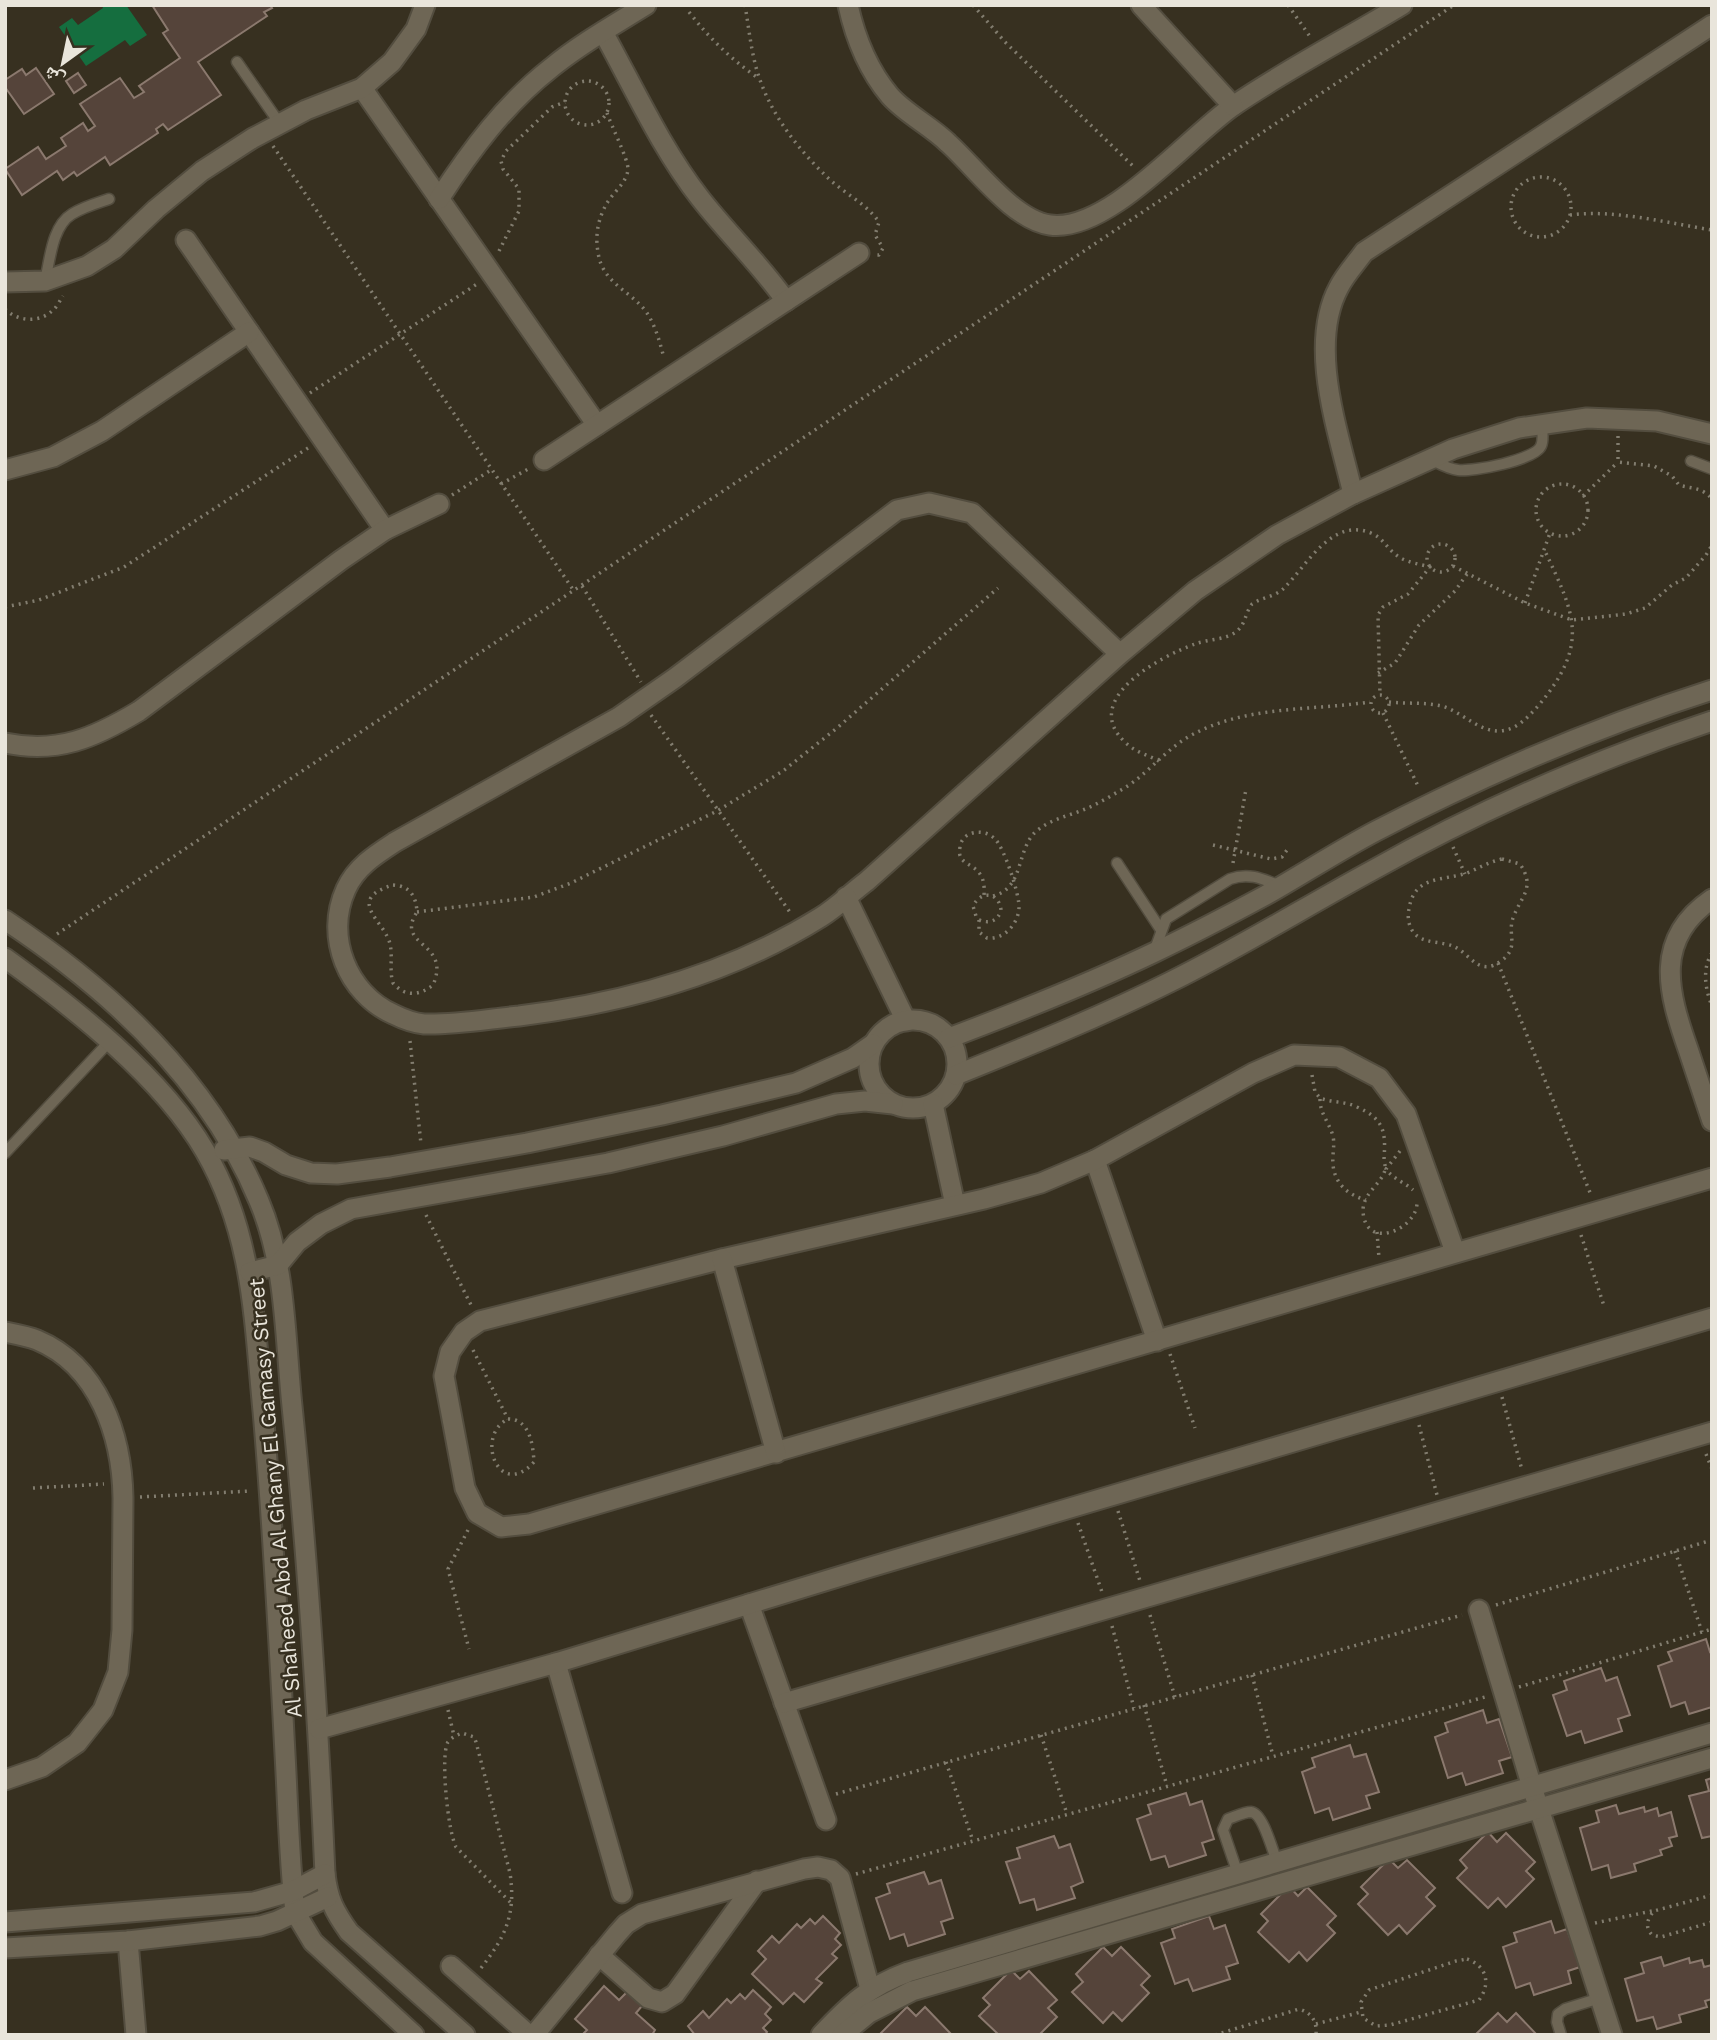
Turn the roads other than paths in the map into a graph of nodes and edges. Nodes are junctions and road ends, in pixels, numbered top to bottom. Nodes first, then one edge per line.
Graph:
1 (425, 5) edge
2 (646, 5) edge
3 (848, 5) edge
4 (1141, 5) edge
5 (1402, 5) edge
6 (1712, 25) edge
7 (603, 32) junction
8 (237, 62) dead end
9 (362, 88) junction
10 (1233, 106) junction
11 (272, 128) junction
12 (109, 199) dead end
13 (439, 199) junction
14 (186, 240) dead end
15 (859, 253) road end
16 (45, 281) junction
17 (5, 282) edge
18 (786, 301) junction
19 (249, 332) junction
20 (597, 425) junction
21 (1542, 425) junction
22 (1712, 434) edge
23 (1431, 459) junction
24 (544, 460) road end
25 (1691, 461) dead end
26 (1712, 468) edge
27 (5, 470) edge
28 (1353, 494) junction
29 (439, 504) road end
30 (385, 530) junction
31 (1120, 654) junction
32 (1712, 690) edge
33 (1712, 721) edge
34 (5, 743) edge
35 (1117, 863) dead end
36 (1281, 886) junction
37 (846, 897) junction
38 (1712, 899) edge
39 (5, 920) edge
40 (1161, 930) junction
41 (1154, 952) junction
42 (5, 958) edge
43 (906, 1021) junction
44 (948, 1038) junction
45 (109, 1042) junction
46 (873, 1044) junction
47 (956, 1075) junction
48 (893, 1104) junction
49 (933, 1104) junction
50 (1712, 1121) edge
51 (234, 1149) junction
52 (206, 1152) junction
53 (5, 1153) edge
54 (1095, 1160) junction
55 (1712, 1178) edge
56 (956, 1205) junction
57 (1455, 1252) junction
58 (722, 1259) junction
59 (278, 1265) junction
60 (250, 1272) junction
61 (1712, 1318) edge
62 (5, 1332) edge
63 (1161, 1340) junction
64 (1712, 1432) edge
65 (776, 1453) junction
66 (749, 1604) junction
67 (1479, 1610) road end
68 (556, 1662) junction
69 (784, 1703) junction
70 (319, 1730) junction
71 (1712, 1733) edge
72 (1712, 1758) edge
73 (5, 1780) edge
74 (1532, 1787) junction
75 (1539, 1808) junction
76 (826, 1820) dead end
77 (1302, 1855) junction
78 (1277, 1863) junction
79 (325, 1874) junction
80 (1238, 1874) junction
81 (1308, 1876) junction
82 (757, 1881) junction
83 (293, 1891) junction
84 (621, 1893) dead end
85 (328, 1897) junction
86 (295, 1912) junction
87 (5, 1922) edge
88 (128, 1941) junction
89 (5, 1948) edge
90 (599, 1955) junction
91 (451, 1966) dead end
92 (870, 1989) junction
93 (1600, 1998) junction
94 (136, 2035) edge
95 (414, 2035) edge
96 (465, 2035) edge
97 (531, 2035) edge
98 (821, 2035) edge
99 (842, 2035) edge
100 (1561, 2035) edge
101 (1612, 2035) edge

1 - 9 street
2 - 7 street
3 - 10 street
4 - 10 street
5 - 10 street
6 - 28 street
7 - 13 street
7 - 18 street
8 - 11 lane
9 - 11 street
9 - 13 street
11 - 16 street
12 - 16 lane
13 - 20 street
14 - 19 street
15 - 18 street
16 - 17 street
18 - 20 street
19 - 27 street
19 - 30 street
20 - 24 street
21 - 22 street
21 - 23 street
21 - 23 lane
23 - 28 street
25 - 26 lane
28 - 31 street
29 - 30 street
30 - 34 street
31 - 37 street
31 - 37 street
32 - 36 street
33 - 47 street
35 - 40 lane
36 - 40 lane
36 - 41 street
37 - 43 street
38 - 50 street
39 - 51 street, Al Shaheed Abd Al Ghany El Gamasy Street
40 - 41 lane
41 - 44 street
42 - 45 street, Al Shaheed Abd Al Ghany El Gamasy Street
43 - 44 street
43 - 46 street
44 - 47 street
45 - 52 street, Al Shaheed Abd Al Ghany El Gamasy Street
45 - 53 lane
46 - 48 street
46 - 51 street
47 - 49 street
48 - 49 street
48 - 59 street
49 - 56 street
51 - 52 street
51 - 59 street, Al Shaheed Abd Al Ghany El Gamasy Street
52 - 60 street, Al Shaheed Abd Al Ghany El Gamasy Street
54 - 56 street
54 - 57 street
54 - 63 street
55 - 57 street
56 - 58 street
57 - 63 street
58 - 65 street
58 - 65 street
59 - 60 street
59 - 70 street, Al Shaheed Abd Al Ghany El Gamasy Street
60 - 83 street, Al Shaheed Abd Al Ghany El Gamasy Street
61 - 66 street
62 - 73 street
63 - 65 street
64 - 69 street
66 - 68 street
66 - 69 street
67 - 74 street
68 - 70 street
68 - 84 street
69 - 76 street
70 - 79 street, Al Shaheed Abd Al Ghany El Gamasy Street
71 - 74 street
72 - 75 street
74 - 75 street
74 - 77 street
75 - 81 street
75 - 93 street
77 - 78 street
77 - 81 street
78 - 80 street
78 - 80 lane
79 - 83 street
79 - 85 street, Al Shaheed Abd Al Ghany El Gamasy Street
80 - 92 street
81 - 99 street
82 - 90 street
82 - 90 street
82 - 92 street
83 - 86 street, Al Shaheed Abd Al Ghany El Gamasy Street
83 - 87 street
85 - 86 street
85 - 96 street, Al Shaheed Abd Al Ghany El Gamasy Street
86 - 88 street
86 - 95 street, Al Shaheed Abd Al Ghany El Gamasy Street
88 - 89 street
88 - 94 street
90 - 97 street
91 - 97 street
92 - 98 street
93 - 100 lane
93 - 101 street

